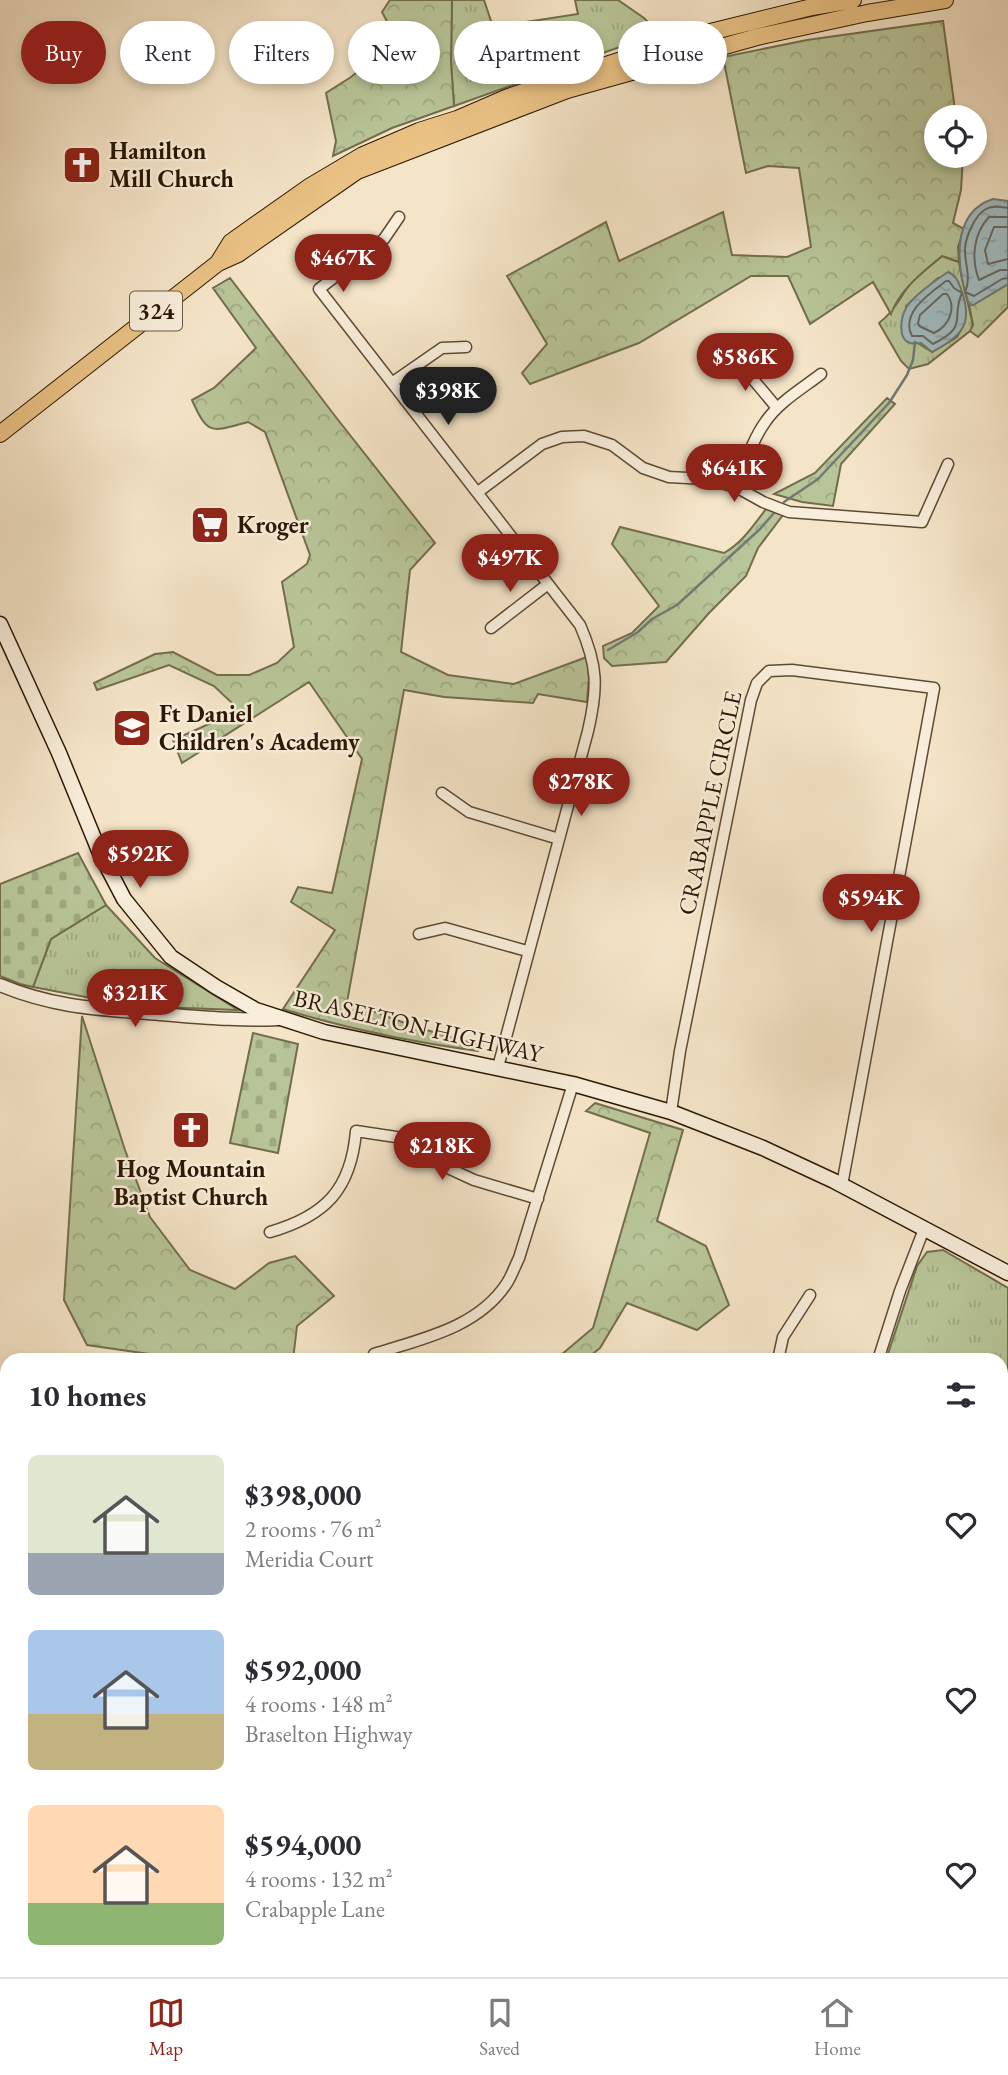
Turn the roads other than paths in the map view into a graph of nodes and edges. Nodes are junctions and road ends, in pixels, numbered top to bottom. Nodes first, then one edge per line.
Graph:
1 (853, 0) edge
2 (945, 0) edge
3 (399, 217) dead end
4 (218, 263) junction
5 (466, 347) dead end
6 (736, 359) dead end
7 (821, 374) dead end
8 (393, 382) junction
9 (777, 408) junction
10 (19, 418) junction
11 (0, 428) edge
12 (0, 433) edge
13 (948, 464) dead end
14 (736, 487) junction
15 (478, 492) junction
16 (548, 584) junction
17 (0, 624) edge
18 (491, 628) dead end
19 (442, 793) dead end
20 (559, 839) junction
21 (419, 934) dead end
22 (527, 951) junction
23 (0, 985) edge
24 (279, 1018) junction
25 (498, 1067) junction
26 (573, 1084) junction
27 (671, 1112) junction
28 (842, 1185) junction
29 (538, 1199) junction
30 (924, 1229) junction
31 (270, 1232) dead end
32 (1008, 1273) edge
33 (810, 1295) dead end
34 (377, 1353) edge
35 (780, 1353) edge
36 (880, 1353) edge

1 - 4 main road
2 - 4 main road
3 - 8 street
4 - 10 main road, 324
5 - 8 street
6 - 9 street
7 - 9 street
8 - 15 street
9 - 14 street
10 - 11 main road
10 - 12 main road, 324
13 - 14 street
14 - 15 street
15 - 16 street
16 - 18 street
16 - 20 street
17 - 24 main road, BRASELTON HIGHWAY
19 - 20 street
20 - 22 street
21 - 22 street
22 - 25 street
23 - 24 street
24 - 25 main road, BRASELTON HIGHWAY
25 - 26 main road, BRASELTON HIGHWAY
26 - 27 main road, BRASELTON HIGHWAY
26 - 29 street
27 - 28 main road, BRASELTON HIGHWAY
27 - 28 street, CRABAPPLE CIRCLE
28 - 30 main road, BRASELTON HIGHWAY
29 - 31 street
29 - 34 street
30 - 32 main road, BRASELTON HIGHWAY
30 - 36 street
33 - 35 street

